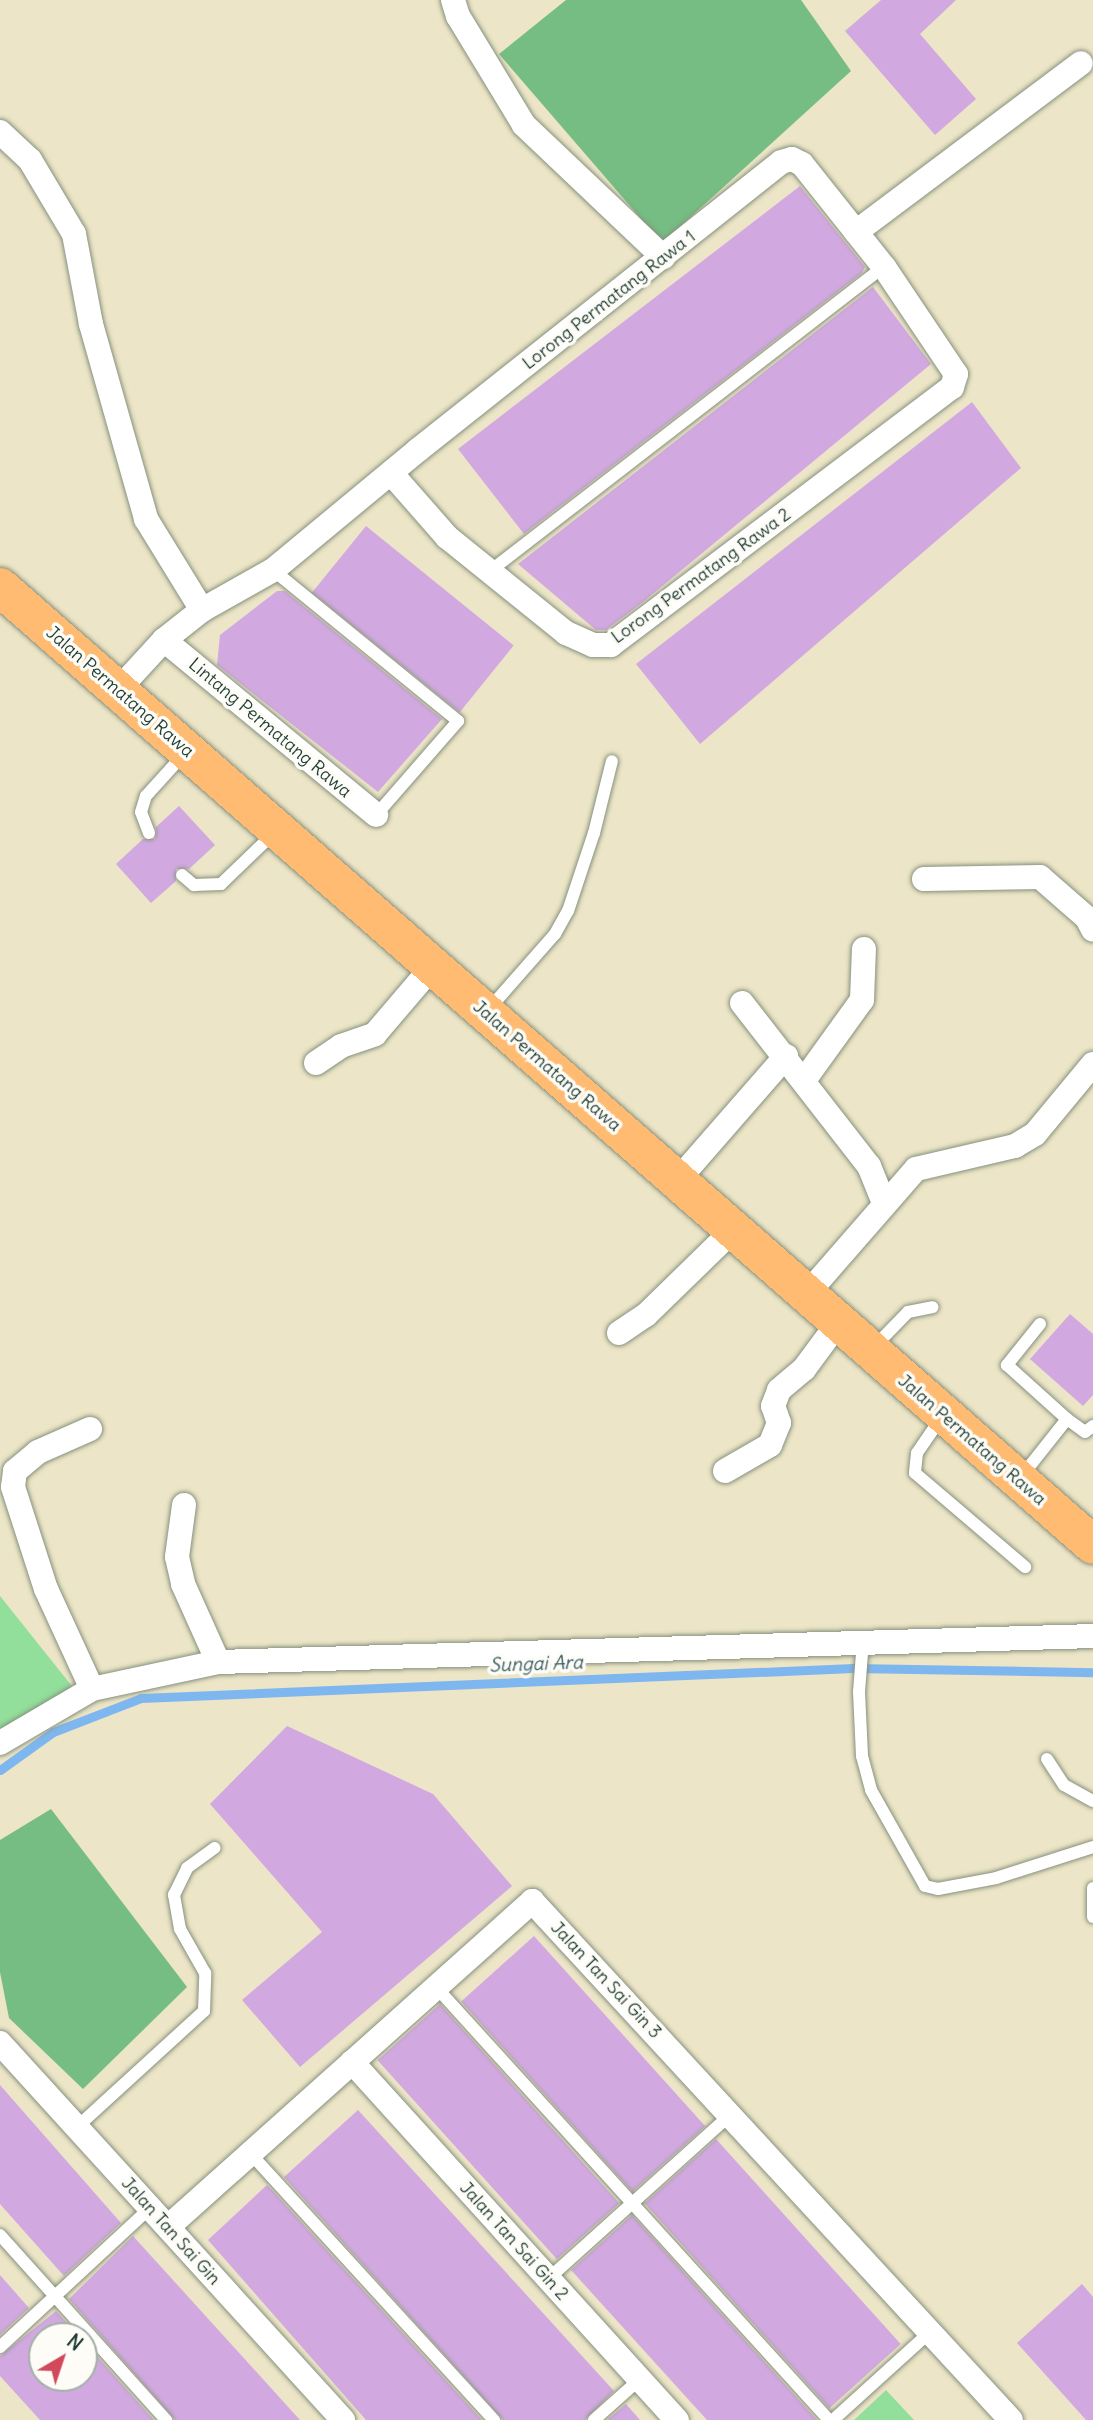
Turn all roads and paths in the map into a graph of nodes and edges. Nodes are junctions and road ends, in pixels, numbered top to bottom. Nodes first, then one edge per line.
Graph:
1 (453, 0) edge
2 (1081, 63) dead end
3 (0, 132) edge
4 (856, 232) junction
5 (663, 257) junction
6 (884, 267) junction
7 (391, 473) junction
8 (273, 570) junction
9 (490, 571) junction
10 (0, 587) edge
11 (202, 610) junction
12 (164, 640) junction
13 (118, 690) junction
14 (188, 751) junction
15 (612, 761) dead end
16 (376, 816) joint
17 (277, 830) junction
18 (149, 834) dead end
19 (183, 875) dead end
20 (924, 879) dead end
21 (1093, 930) edge
22 (864, 949) dead end
23 (433, 966) junction
24 (742, 1003) dead end
25 (486, 1012) junction
26 (786, 1056) junction
27 (316, 1063) dead end
28 (1093, 1064) edge
29 (805, 1079) junction
30 (677, 1181) junction
31 (884, 1203) junction
32 (733, 1230) junction
33 (806, 1295) junction
34 (933, 1307) dead end
35 (838, 1322) junction
36 (1040, 1324) dead end
37 (619, 1333) dead end
38 (870, 1352) junction
39 (943, 1415) junction
40 (1067, 1419) junction
41 (1093, 1426) edge
42 (90, 1429) dead end
43 (8, 1466) edge
44 (726, 1471) dead end
45 (1019, 1480) junction
46 (184, 1505) dead end
47 (1093, 1545) edge
48 (1025, 1567) dead end
49 (1093, 1636) edge
50 (864, 1644) junction
51 (218, 1662) junction
52 (92, 1689) junction
53 (0, 1743) edge
54 (1047, 1759) dead end
55 (1093, 1801) edge
56 (1093, 1847) edge
57 (215, 1848) dead end
58 (1093, 1888) edge
59 (1093, 1917) edge
60 (436, 1987) junction
61 (0, 2043) edge
62 (352, 2063) junction
63 (730, 2115) junction
64 (77, 2127) junction
65 (250, 2153) junction
66 (632, 2203) junction
67 (150, 2208) junction
68 (167, 2227) junction
69 (0, 2235) edge
70 (548, 2279) junction
71 (55, 2296) junction
72 (930, 2332) junction
73 (0, 2347) edge
74 (640, 2379) junction
75 (166, 2420) edge
76 (343, 2420) edge
77 (494, 2420) edge
78 (594, 2420) edge
79 (677, 2420) edge
80 (831, 2420) edge
81 (1011, 2420) edge

1 - 5 street
2 - 4 street
3 - 11 street
4 - 5 street, Lorong Permatang Rawa 1
4 - 6 street
5 - 7 street, Lorong Permatang Rawa 1
6 - 9 lane
6 - 9 street, Lorong Permatang Rawa 2
7 - 8 street, Lorong Permatang Rawa 1
7 - 9 street, Lorong Permatang Rawa 2
8 - 11 street, Lorong Permatang Rawa 1
8 - 16 lane
10 - 13 main road, Jalan Permatang Rawa
11 - 12 street, Lorong Permatang Rawa 1
12 - 13 street, Lorong Permatang Rawa 1
12 - 16 street, Lintang Permatang Rawa
13 - 14 main road, Jalan Permatang Rawa
14 - 17 main road, Jalan Permatang Rawa
14 - 18 lane
15 - 25 lane
17 - 19 lane
17 - 23 main road, Jalan Permatang Rawa
20 - 21 street
22 - 29 street
23 - 25 main road, Jalan Permatang Rawa
23 - 27 street
24 - 26 street
25 - 30 main road, Jalan Permatang Rawa
26 - 29 street
26 - 30 street
28 - 31 street
29 - 31 street
30 - 32 main road, Jalan Permatang Rawa
31 - 33 street
32 - 33 main road, Jalan Permatang Rawa
32 - 37 street
33 - 35 main road, Jalan Permatang Rawa
34 - 38 lane
35 - 38 main road, Jalan Permatang Rawa
35 - 44 street
36 - 40 lane
38 - 39 main road, Jalan Permatang Rawa
39 - 45 main road, Jalan Permatang Rawa
39 - 48 lane
40 - 41 lane
40 - 45 lane
42 - 43 street
43 - 52 street
45 - 47 main road, Jalan Permatang Rawa
46 - 51 street
49 - 50 street
50 - 51 street
50 - 56 lane
51 - 52 street
52 - 53 street
54 - 55 lane
57 - 64 lane
58 - 59 lane
60 - 62 street, Jalan Tan Sai Gin 3
60 - 63 street, Jalan Tan Sai Gin 3
60 - 66 lane
61 - 64 street, Jalan Tan Sai Gin
62 - 65 street, Jalan Tan Sai Gin 3
62 - 70 street, Jalan Tan Sai Gin 2
63 - 66 lane
63 - 72 street, Jalan Tan Sai Gin 3
64 - 67 street, Jalan Tan Sai Gin
65 - 68 street, Jalan Tan Sai Gin 3
65 - 77 lane
66 - 70 lane
66 - 80 lane
67 - 68 street, Jalan Tan Sai Gin
67 - 71 lane
68 - 76 street, Jalan Tan Sai Gin
69 - 71 lane
70 - 74 street, Jalan Tan Sai Gin 2
71 - 73 lane
71 - 75 lane
72 - 80 lane
72 - 81 street, Jalan Tan Sai Gin 3
74 - 78 lane
74 - 79 street, Jalan Tan Sai Gin 2

